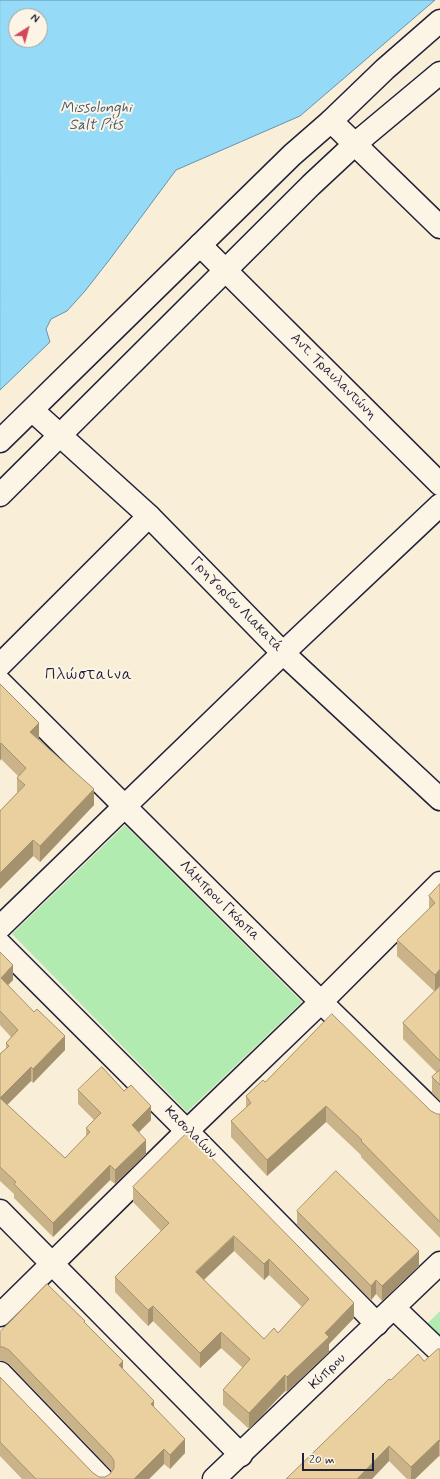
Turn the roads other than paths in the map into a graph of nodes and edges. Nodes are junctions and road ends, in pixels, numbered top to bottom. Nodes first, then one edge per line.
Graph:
1 (440, 21) edge
2 (440, 72) edge
3 (331, 120) junction
4 (355, 144) junction
5 (440, 227) edge
6 (200, 245) junction
7 (227, 270) junction
8 (32, 410) junction
9 (60, 435) junction
10 (0, 441) edge
11 (440, 484) edge
12 (0, 495) edge
13 (440, 505) edge
14 (149, 516) junction
15 (283, 653) junction
16 (0, 665) edge
17 (0, 682) edge
18 (440, 799) edge
19 (125, 807) junction
20 (440, 883) edge
21 (0, 927) edge
22 (0, 944) edge
23 (321, 1002) junction
24 (440, 1118) edge
25 (187, 1131) junction
26 (0, 1211) edge
27 (52, 1263) junction
28 (440, 1263) edge
29 (394, 1308) junction
30 (0, 1315) edge
31 (377, 1324) junction
32 (440, 1352) edge
33 (0, 1373) edge
34 (241, 1455) junction
35 (102, 1479) edge
36 (215, 1479) edge

1 - 3 street
2 - 4 street
3 - 4 street
3 - 6 street
4 - 5 street
4 - 7 street
6 - 7 street, Αντ. Τραυλαντώνη
6 - 8 street
7 - 9 street
7 - 11 street, Αντ. Τραυλαντώνη
8 - 9 street, Γρηγορίου Λιακατά
8 - 10 street
9 - 12 street
9 - 14 street, Γρηγορίου Λιακατά
13 - 15 street
14 - 15 street, Γρηγορίου Λιακατά
14 - 16 street
15 - 18 street, Γρηγορίου Λιακατά
15 - 19 street
17 - 19 street, Λάμπρου Γκόρπα
19 - 21 street
19 - 23 street, Λάμπρου Γκόρπα
20 - 23 street
22 - 25 street, Κασολαίων
23 - 24 street, Λάμπρου Γκόρπα
23 - 25 street
25 - 27 street
25 - 31 street, Κασολαίων
26 - 27 street
27 - 30 street
27 - 34 street
28 - 29 street, Κύπρου
29 - 31 street, Κύπρου
29 - 32 street
31 - 34 street, Κύπρου
33 - 35 street
34 - 36 street, Κύπρου

